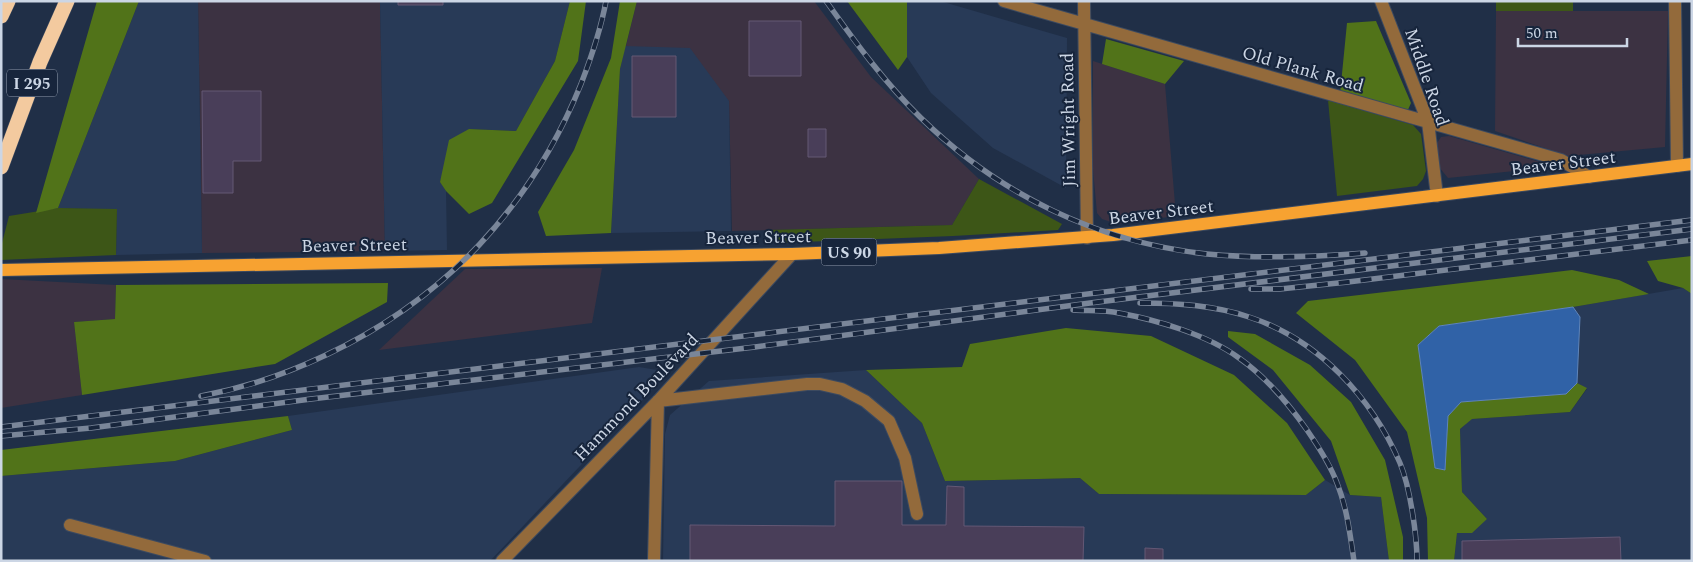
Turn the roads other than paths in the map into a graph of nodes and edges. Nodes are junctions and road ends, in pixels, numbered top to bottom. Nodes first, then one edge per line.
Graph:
1 (8, 1) edge
2 (67, 1) edge
3 (1004, 1) edge
4 (1084, 1) edge
5 (1381, 1) edge
6 (1675, 1) edge
7 (1, 16) edge
8 (1084, 25) junction
9 (1428, 122) junction
10 (1692, 164) edge
11 (1676, 166) junction
12 (1, 167) edge
13 (1589, 177) junction
14 (1437, 196) junction
15 (1087, 238) junction
16 (792, 254) junction
17 (1, 270) edge
18 (658, 401) junction
19 (917, 514) dead end
20 (70, 524) dead end
21 (205, 561) edge
22 (492, 561) edge
23 (502, 561) edge
24 (654, 561) edge

1 - 7 highway
2 - 12 highway, I 295
3 - 8 street, Old Plank Road
4 - 8 street, Jim Wright Road
5 - 9 street, Middle Road
6 - 11 street
8 - 9 street, Old Plank Road
8 - 15 street, Jim Wright Road
9 - 13 street, Old Plank Road
9 - 14 street, Middle Road
10 - 11 main road, Beaver Street / US 90
11 - 13 main road, Beaver Street / US 90
13 - 14 main road, Beaver Street / US 90
14 - 15 main road, Beaver Street / US 90
15 - 16 main road, Beaver Street / US 90
16 - 17 main road, Beaver Street / US 90
16 - 18 street, Hammond Boulevard
18 - 19 street
18 - 23 street, Hammond Boulevard
18 - 24 street
20 - 21 street
22 - 23 street

